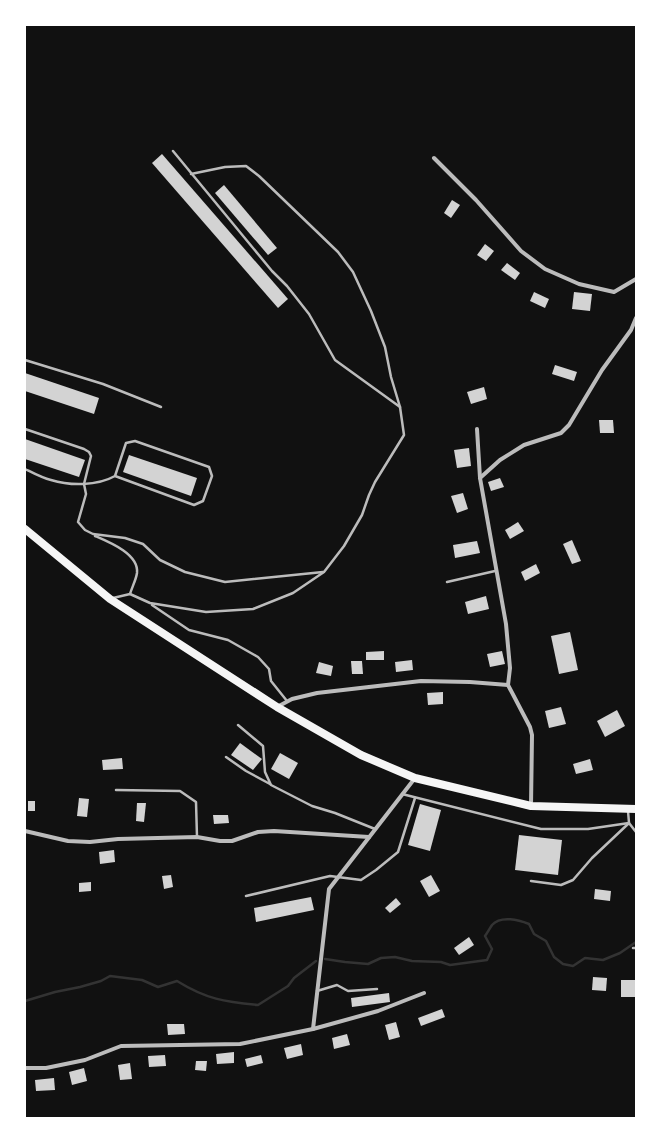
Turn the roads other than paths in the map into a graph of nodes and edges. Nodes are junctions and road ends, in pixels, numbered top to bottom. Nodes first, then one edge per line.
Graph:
1 (173, 151) dead end
2 (434, 158) dead end
3 (191, 174) junction
4 (636, 279) edge
5 (636, 318) edge
6 (25, 360) edge
7 (161, 407) dead end
8 (400, 407) junction
9 (25, 429) edge
10 (477, 429) dead end
11 (25, 469) edge
12 (115, 476) junction
13 (480, 478) junction
14 (84, 484) junction
15 (25, 529) edge
16 (93, 534) junction
17 (496, 571) junction
18 (324, 572) junction
19 (447, 582) dead end
20 (130, 594) junction
21 (110, 599) junction
22 (150, 603) junction
23 (508, 684) junction
24 (287, 701) junction
25 (277, 707) junction
26 (238, 725) dead end
27 (226, 757) dead end
28 (415, 778) junction
29 (271, 785) junction
30 (116, 790) dead end
31 (402, 794) junction
32 (415, 798) junction
33 (531, 806) junction
34 (632, 808) edge
35 (629, 824) junction
36 (375, 829) junction
37 (25, 831) edge
38 (636, 832) edge
39 (197, 837) junction
40 (369, 837) junction
41 (338, 877) junction
42 (531, 880) dead end
43 (246, 896) dead end
44 (377, 989) dead end
45 (317, 991) junction
46 (424, 993) dead end
47 (313, 1029) junction
48 (25, 1068) edge

1 - 3 lane
2 - 4 street
3 - 8 lane
3 - 8 lane
5 - 13 street
6 - 7 lane
8 - 18 lane
9 - 14 lane
10 - 13 street
11 - 14 lane
12 - 12 lane
12 - 14 lane
13 - 17 street
14 - 16 lane
15 - 21 main road
16 - 18 lane
16 - 20 lane
17 - 19 lane
17 - 23 street
18 - 22 lane
20 - 21 lane
20 - 22 lane
21 - 25 main road
22 - 24 lane
23 - 24 street
23 - 33 street
24 - 25 street
25 - 28 main road
26 - 29 lane
27 - 29 lane
28 - 31 street
28 - 33 main road
29 - 36 lane
30 - 39 lane
31 - 32 lane
31 - 36 street
32 - 35 lane
32 - 41 lane
33 - 34 main road
34 - 35 lane
35 - 38 lane
35 - 42 lane
36 - 40 street
37 - 39 street
39 - 40 street
40 - 41 street
41 - 43 lane
41 - 45 street
44 - 45 lane
45 - 47 street
46 - 47 street
47 - 48 street

